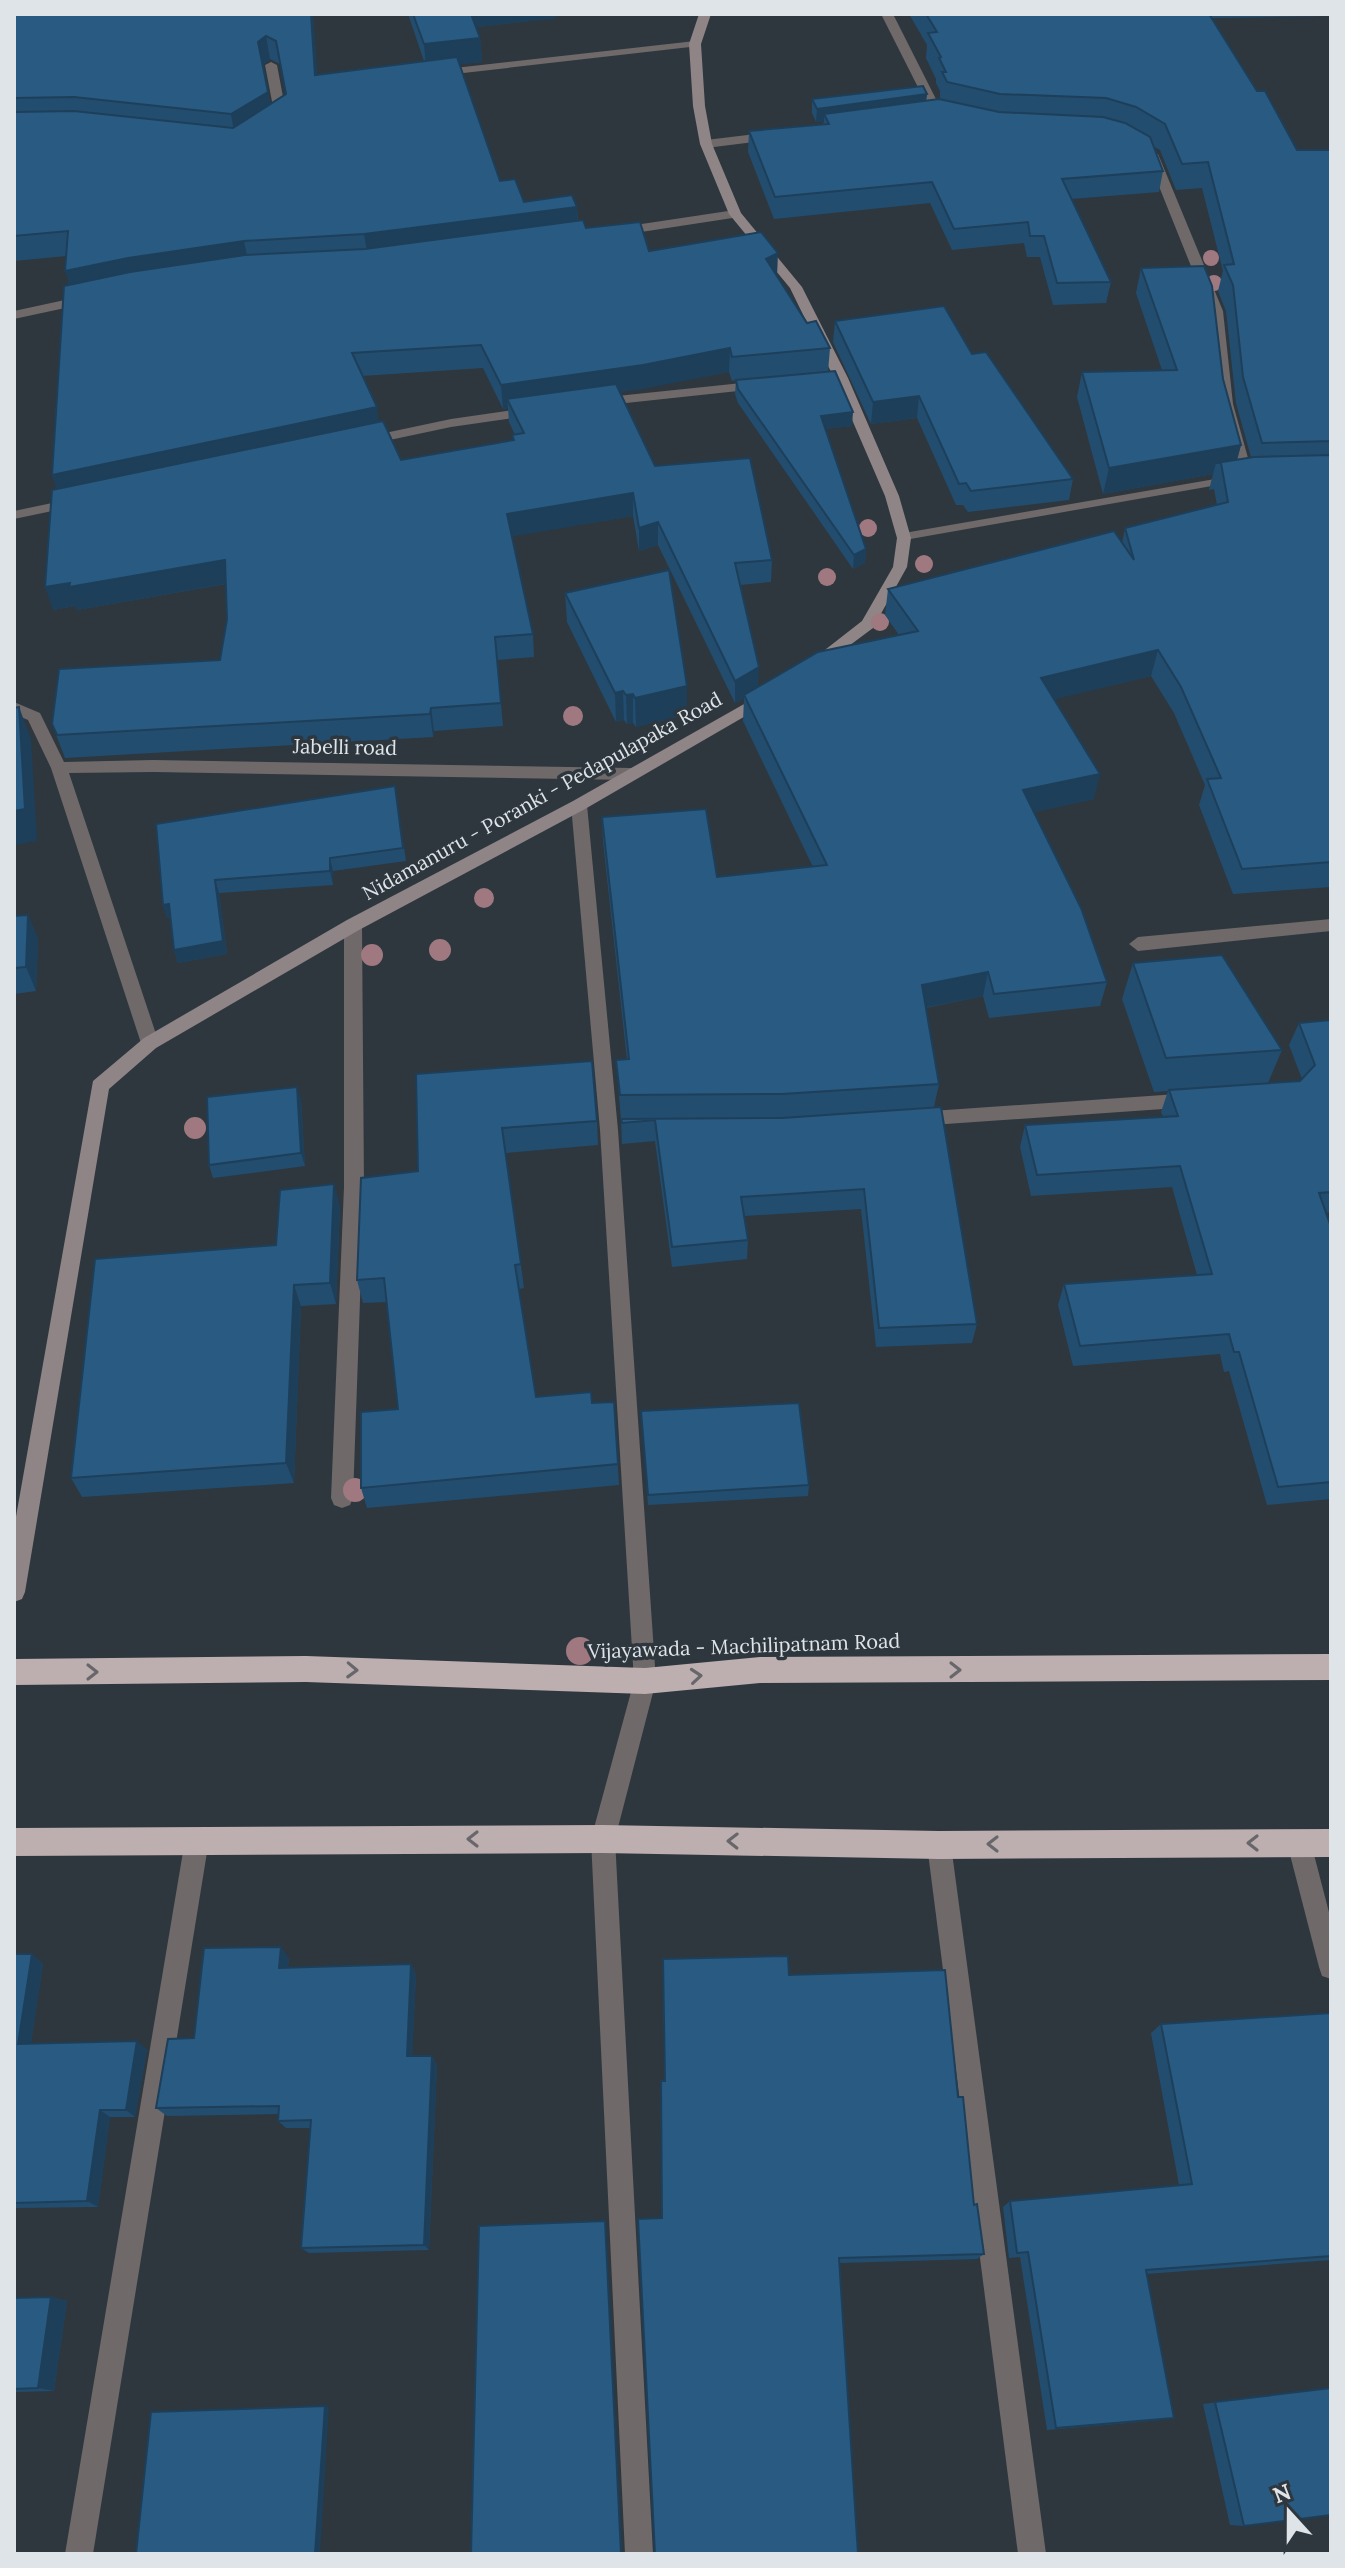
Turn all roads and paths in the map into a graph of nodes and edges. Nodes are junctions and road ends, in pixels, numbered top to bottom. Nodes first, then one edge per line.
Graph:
1 (705, 14) edge
2 (887, 14) edge
3 (695, 44) junction
4 (271, 65) edge
5 (428, 74) edge
6 (937, 113) junction
7 (923, 115) edge
8 (952, 116) edge
9 (259, 132) edge
10 (794, 133) edge
11 (706, 144) junction
12 (1144, 148) edge
13 (735, 214) junction
14 (600, 235) edge
15 (104, 295) edge
16 (14, 315) edge
17 (781, 383) edge
18 (587, 403) edge
19 (557, 408) edge
20 (348, 445) edge
21 (91, 498) edge
22 (14, 515) edge
23 (904, 538) junction
24 (14, 707) edge
25 (59, 768) junction
26 (631, 774) junction
27 (579, 805) junction
28 (353, 925) junction
29 (1331, 925) edge
30 (1138, 944) dead end
31 (150, 1043) junction
32 (1210, 1099) edge
33 (892, 1121) edge
34 (342, 1498) dead end
35 (14, 1592) edge
36 (1331, 1667) edge
37 (14, 1672) edge
38 (645, 1681) junction
39 (603, 1839) junction
40 (197, 1840) junction
41 (14, 1842) edge
42 (1299, 1843) junction
43 (1331, 1843) edge
44 (939, 1845) junction
45 (1331, 1967) edge
46 (79, 2554) edge
47 (639, 2554) edge
48 (1032, 2554) edge

1 - 3 main road, Nidamanuru - Poranki - Pedapulapaka Road
2 - 6 street
3 - 5 street
3 - 11 main road, Nidamanuru - Poranki - Pedapulapaka Road
4 - 9 street
6 - 7 street
6 - 8 street
10 - 11 street
11 - 13 main road, Nidamanuru - Poranki - Pedapulapaka Road
12 - 23 street
13 - 14 street
13 - 23 main road, Nidamanuru - Poranki - Pedapulapaka Road
15 - 16 street
17 - 18 street
19 - 20 street
21 - 22 street
23 - 26 main road, Nidamanuru - Poranki - Pedapulapaka Road
24 - 25 street
25 - 26 street, Jabelli road
25 - 31 street
26 - 27 main road, Nidamanuru - Poranki - Pedapulapaka Road
27 - 28 main road, Nidamanuru - Poranki - Pedapulapaka Road
27 - 38 street
28 - 31 main road, Nidamanuru - Poranki - Pedapulapaka Road
28 - 34 street
29 - 30 street
31 - 35 main road, Nidamanuru - Poranki - Pedapulapaka Road
32 - 33 street
38 -> 36 highway, Vijayawada - Machilipatnam Road
37 -> 38 highway, Vijayawada - Machilipatnam Road
38 - 39 street
39 -> 40 highway
44 -> 39 highway
39 - 47 street
40 - 41 highway
40 - 46 street
42 - 43 highway
42 -> 44 highway
42 - 45 street
44 - 48 street

